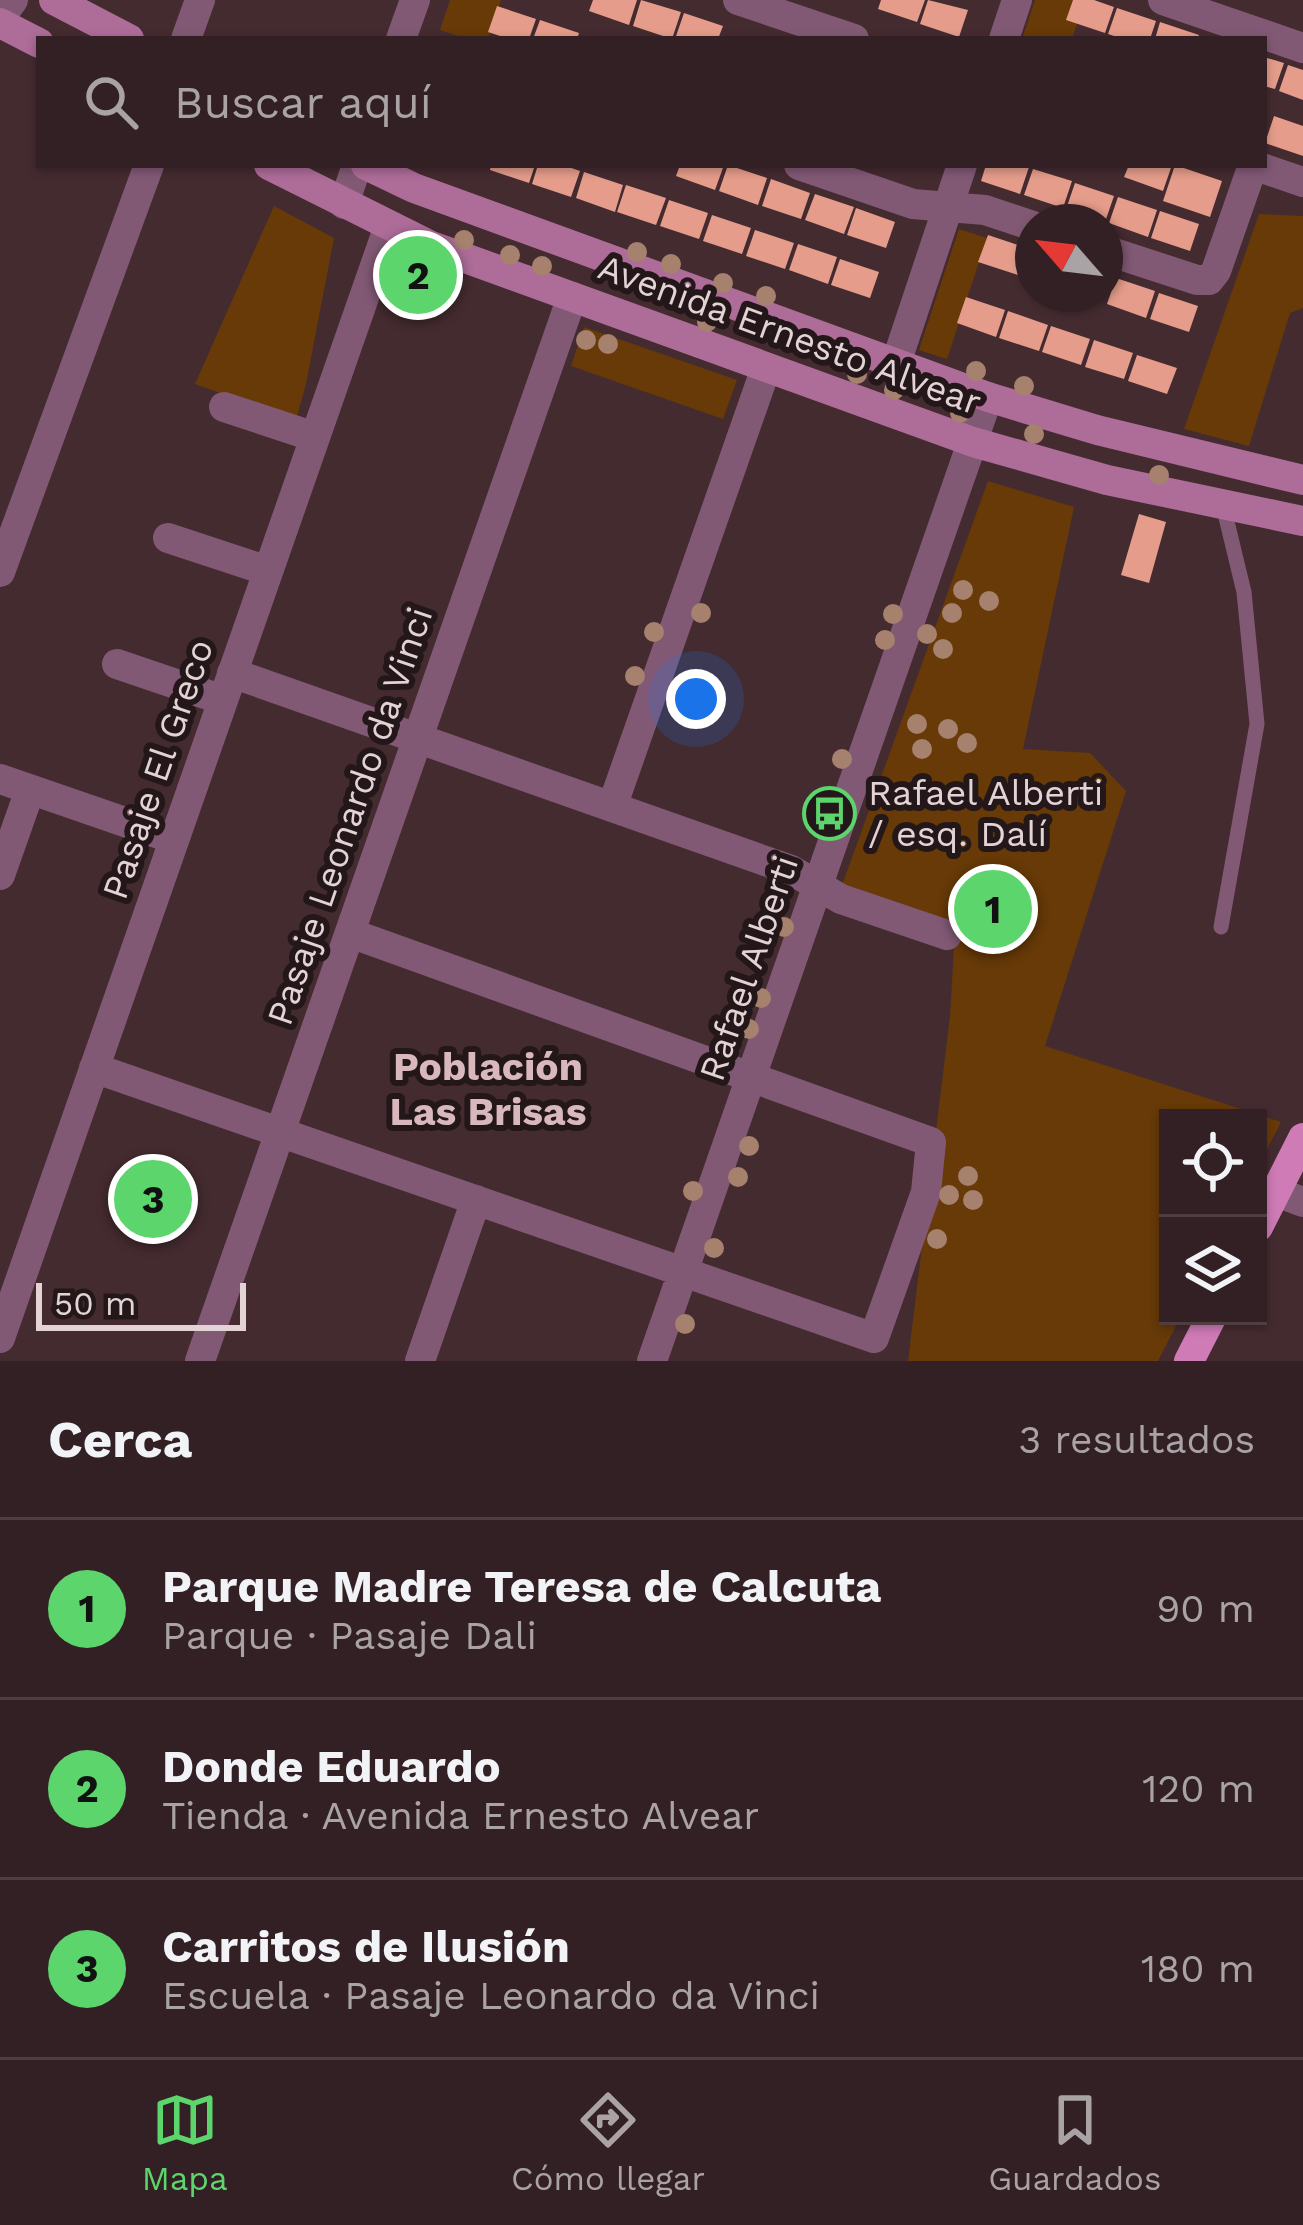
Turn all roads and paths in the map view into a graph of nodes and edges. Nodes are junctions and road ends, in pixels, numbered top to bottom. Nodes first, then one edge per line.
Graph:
1 (13, 0) edge
2 (54, 0) edge
3 (200, 0) edge
4 (415, 0) edge
5 (738, 0) edge
6 (1017, 0) edge
7 (1163, 0) edge
8 (0, 21) edge
9 (123, 36) edge
10 (187, 36) edge
11 (410, 36) edge
12 (845, 36) edge
13 (1005, 36) edge
14 (36, 42) edge
15 (1303, 48) edge
16 (147, 168) edge
17 (275, 168) edge
18 (356, 168) edge
19 (372, 168) edge
20 (808, 168) edge
21 (961, 168) edge
22 (1252, 168) edge
23 (1262, 168) edge
24 (1303, 182) edge
25 (344, 204) junction
26 (949, 207) junction
27 (1015, 220) edge
28 (388, 226) junction
29 (1123, 256) edge
30 (572, 297) junction
31 (896, 363) junction
32 (766, 368) junction
33 (988, 397) junction
34 (224, 407) dead end
35 (315, 437) junction
36 (973, 442) junction
37 (1303, 480) edge
38 (1222, 505) junction
39 (12, 506) edge
40 (1303, 520) edge
41 (168, 538) dead end
42 (0, 572) edge
43 (268, 572) junction
44 (117, 664) dead end
45 (227, 687) junction
46 (418, 739) junction
47 (0, 779) edge
48 (31, 790) junction
49 (612, 807) junction
50 (174, 839) junction
51 (0, 874) edge
52 (818, 886) junction
53 (1221, 927) dead end
54 (350, 933) junction
55 (947, 935) dead end
56 (94, 1067) junction
57 (751, 1078) junction
58 (280, 1132) junction
59 (1303, 1138) edge
60 (1289, 1197) edge
61 (476, 1200) junction
62 (1267, 1218) edge
63 (683, 1272) junction
64 (1207, 1325) edge
65 (0, 1338) edge
66 (200, 1361) edge
67 (420, 1361) edge
68 (652, 1361) edge
69 (1189, 1361) edge

1 - 8 street
2 - 9 main road
3 - 10 street
4 - 11 street
5 - 12 street
6 - 13 street
7 - 15 street
8 - 14 main road
16 - 39 street
17 - 25 main road, Avenida Ernesto Alvear
18 - 25 street
19 - 31 main road, Avenida Ernesto Alvear
20 - 26 street
21 - 26 street
22 - 29 street
23 - 24 street
25 - 28 main road, Avenida Ernesto Alvear
26 - 27 street
26 - 31 street
28 - 30 main road, Avenida Ernesto Alvear
28 - 35 street, Pasaje El Greco
30 - 32 main road, Avenida Ernesto Alvear
30 - 46 street, Pasaje Leonardo da Vinci
31 - 33 main road, Avenida Ernesto Alvear
32 - 36 main road, Avenida Ernesto Alvear
32 - 49 street
33 - 36 street, Rafael Alberti
33 - 37 main road, Avenida Ernesto Alvear
34 - 35 street
35 - 43 street, Pasaje El Greco
36 - 38 main road, Avenida Ernesto Alvear
36 - 52 street, Rafael Alberti
38 - 40 main road, Avenida Ernesto Alvear
38 - 53 lane
39 - 42 street
41 - 43 street
43 - 45 street, Pasaje El Greco
44 - 45 street
45 - 46 street
45 - 50 street, Pasaje El Greco
46 - 49 street
46 - 54 street, Pasaje Leonardo da Vinci
47 - 48 street
48 - 50 street
48 - 51 street
49 - 52 street
50 - 56 street, Pasaje El Greco
52 - 55 street
52 - 57 street, Rafael Alberti
54 - 57 street
54 - 58 street, Pasaje Leonardo da Vinci
56 - 58 street
56 - 65 street, Pasaje El Greco
57 - 63 street, Rafael Alberti
57 - 63 street
58 - 61 street
58 - 66 street, Pasaje Leonardo da Vinci
59 - 60 main road
60 - 62 main road
61 - 63 street
61 - 67 street
63 - 68 street, Rafael Alberti
64 - 69 main road

